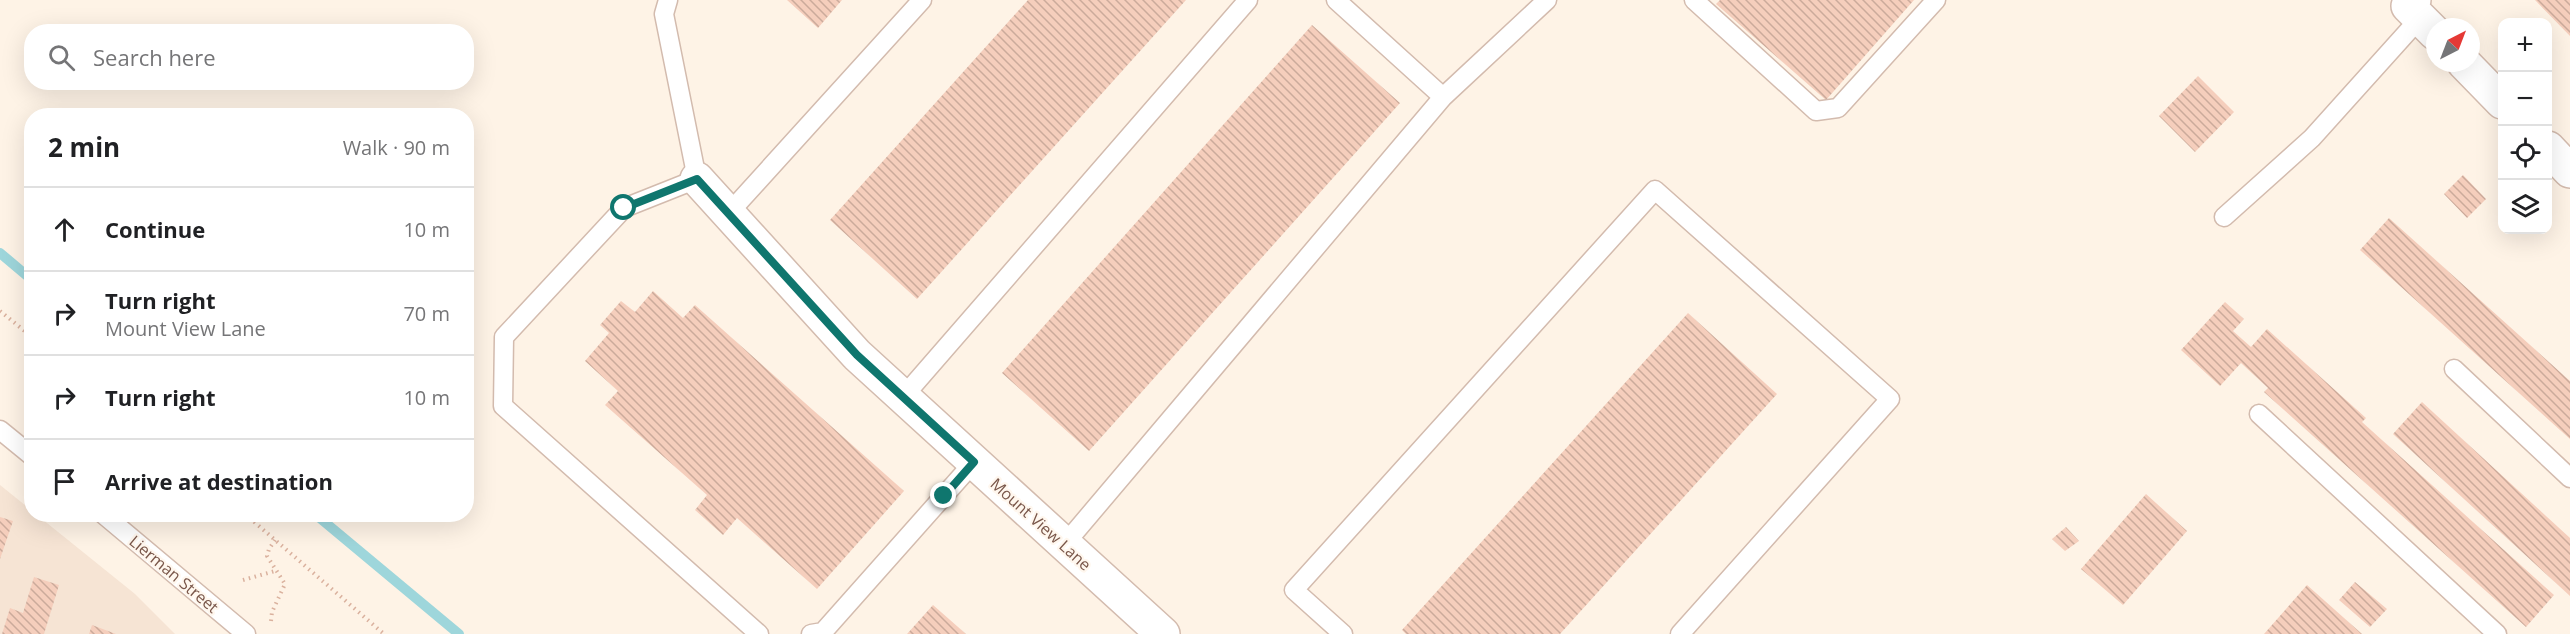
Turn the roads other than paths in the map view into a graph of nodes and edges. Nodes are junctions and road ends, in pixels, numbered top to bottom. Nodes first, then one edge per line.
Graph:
1 (668, 0) edge
2 (922, 0) edge
3 (1248, 0) edge
4 (1336, 0) edge
5 (1547, 0) edge
6 (1694, 0) edge
7 (1936, 0) edge
8 (2416, 11) edge
9 (2473, 72) edge
10 (1443, 97) junction
11 (2498, 98) edge
12 (2552, 153) edge
13 (2570, 171) edge
14 (697, 179) junction
15 (728, 214) junction
16 (2224, 217) dead end
17 (2454, 369) dead end
18 (903, 397) junction
19 (2259, 414) dead end
20 (0, 430) edge
21 (24, 450) edge
22 (974, 462) junction
23 (2570, 478) edge
24 (113, 522) edge
25 (1064, 544) junction
26 (246, 634) edge
27 (759, 634) edge
28 (811, 634) edge
29 (1162, 634) edge
30 (1343, 634) edge
31 (1680, 634) edge
32 (2497, 634) edge

1 - 14 lane
2 - 15 lane
3 - 18 lane
4 - 10 lane
5 - 10 lane
6 - 7 lane
8 - 16 lane
9 - 11 street
10 - 25 lane
12 - 13 street
14 - 15 street, Mount View Lane
14 - 27 lane
15 - 18 street, Mount View Lane
17 - 23 lane
18 - 22 street, Mount View Lane
19 - 32 lane
20 - 21 lane
22 - 25 street, Mount View Lane
22 - 28 lane
24 - 26 lane, Lierman Street
25 - 29 street, Mount View Lane
30 - 31 lane

